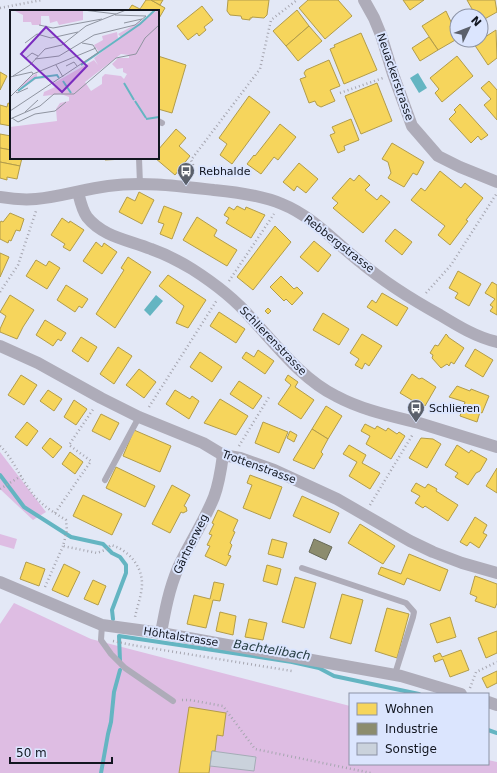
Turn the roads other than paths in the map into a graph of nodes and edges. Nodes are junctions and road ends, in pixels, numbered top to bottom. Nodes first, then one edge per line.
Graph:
1 (364, 0) edge
2 (138, 159) edge
3 (497, 182) edge
4 (140, 184) junction
5 (78, 192) junction
6 (0, 197) edge
7 (497, 342) edge
8 (0, 346) edge
9 (143, 413) junction
10 (497, 448) edge
11 (223, 455) junction
12 (105, 480) dead end
13 (302, 568) dead end
14 (497, 573) edge
15 (0, 582) edge
16 (102, 625) junction
17 (161, 633) junction
18 (395, 674) junction
19 (458, 693) edge
20 (173, 701) road end

1 - 3 street, Neuackerstrasse
2 - 4 lane
4 - 5 street, Rebbergstrasse
4 - 7 street, Rebbergstrasse
5 - 6 street, Rebbergstrasse
5 - 10 street, Schlierenstrasse
8 - 9 street, Trottenstrasse
9 - 11 street, Trottenstrasse
9 - 12 lane
11 - 14 street, Trottenstrasse
11 - 17 street, Gärtnerweg
13 - 18 lane
15 - 16 street, Höhtalstrasse
16 - 17 street, Höhtalstrasse
16 - 20 lane
17 - 18 street, Höhtalstrasse
18 - 19 street, Höhtalstrasse

